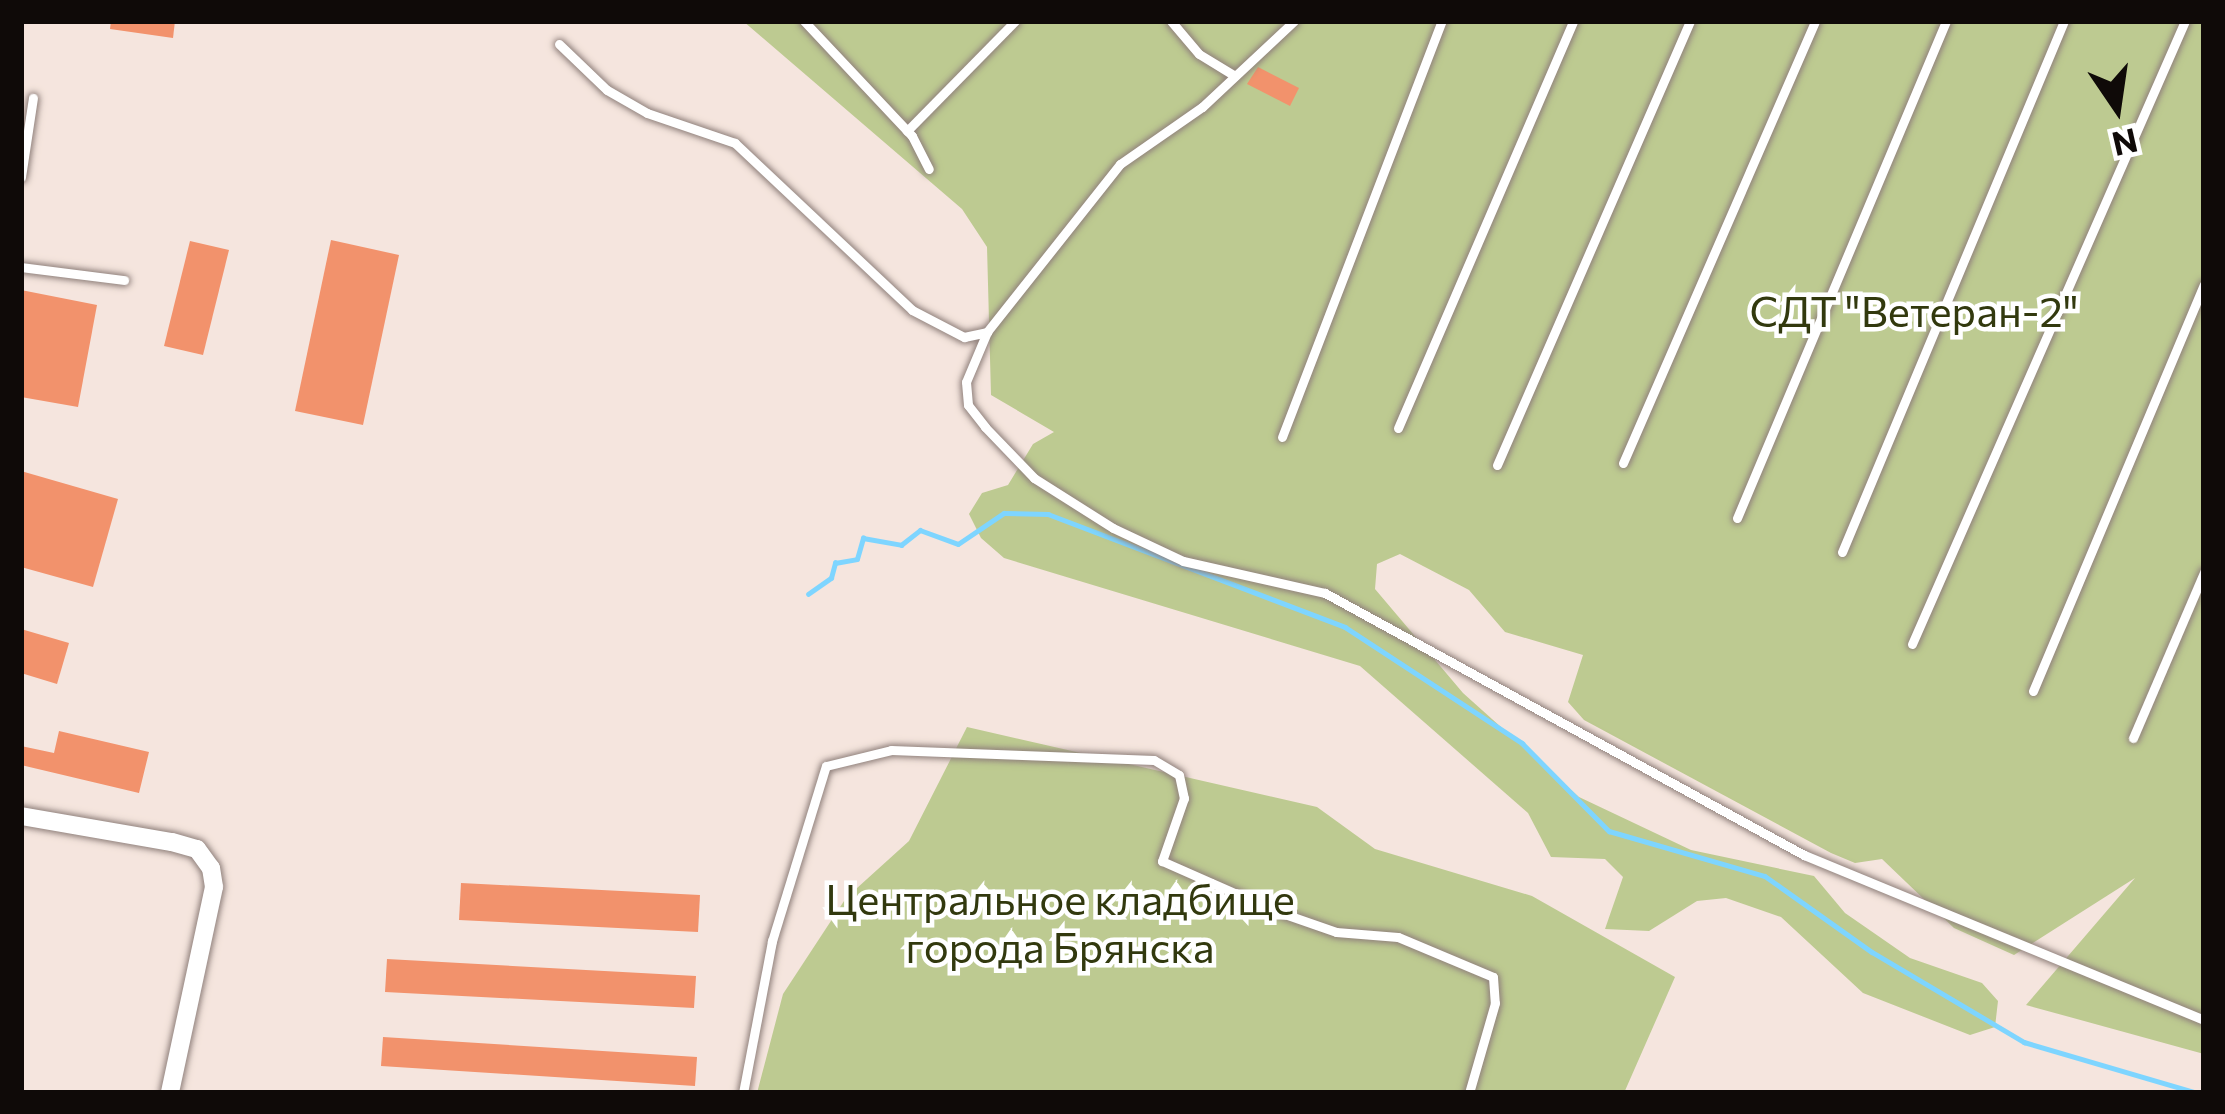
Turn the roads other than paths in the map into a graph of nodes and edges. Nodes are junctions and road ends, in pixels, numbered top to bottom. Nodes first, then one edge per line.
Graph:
1 (804, 21) edge
2 (1015, 21) edge
3 (1174, 21) edge
4 (1294, 21) edge
5 (1442, 21) edge
6 (1573, 21) edge
7 (1690, 21) edge
8 (1815, 21) edge
9 (1946, 21) edge
10 (2064, 21) edge
11 (2186, 21) edge
12 (559, 44) dead end
13 (1235, 76) junction
14 (33, 98) dead end
15 (908, 130) junction
16 (929, 169) dead end
17 (21, 177) edge
18 (21, 267) edge
19 (124, 280) dead end
20 (2204, 285) edge
21 (987, 332) junction
22 (1398, 428) dead end
23 (1282, 437) dead end
24 (1623, 463) dead end
25 (1497, 465) dead end
26 (1737, 518) dead end
27 (1843, 552) dead end
28 (2204, 572) edge
29 (1912, 644) dead end
30 (2033, 691) dead end
31 (2133, 738) dead end
32 (21, 816) edge
33 (2204, 1020) edge
34 (170, 1093) edge
35 (743, 1093) edge
36 (1469, 1093) edge

1 - 15 lane
2 - 15 lane
3 - 13 lane
4 - 13 lane
5 - 23 lane
6 - 22 lane
7 - 25 lane
8 - 24 lane
9 - 26 lane
10 - 27 lane
11 - 29 lane
12 - 21 lane
13 - 21 lane
14 - 17 lane
15 - 16 lane
18 - 19 lane
20 - 30 lane
21 - 33 lane
28 - 31 lane
32 - 34 street
35 - 36 lane

